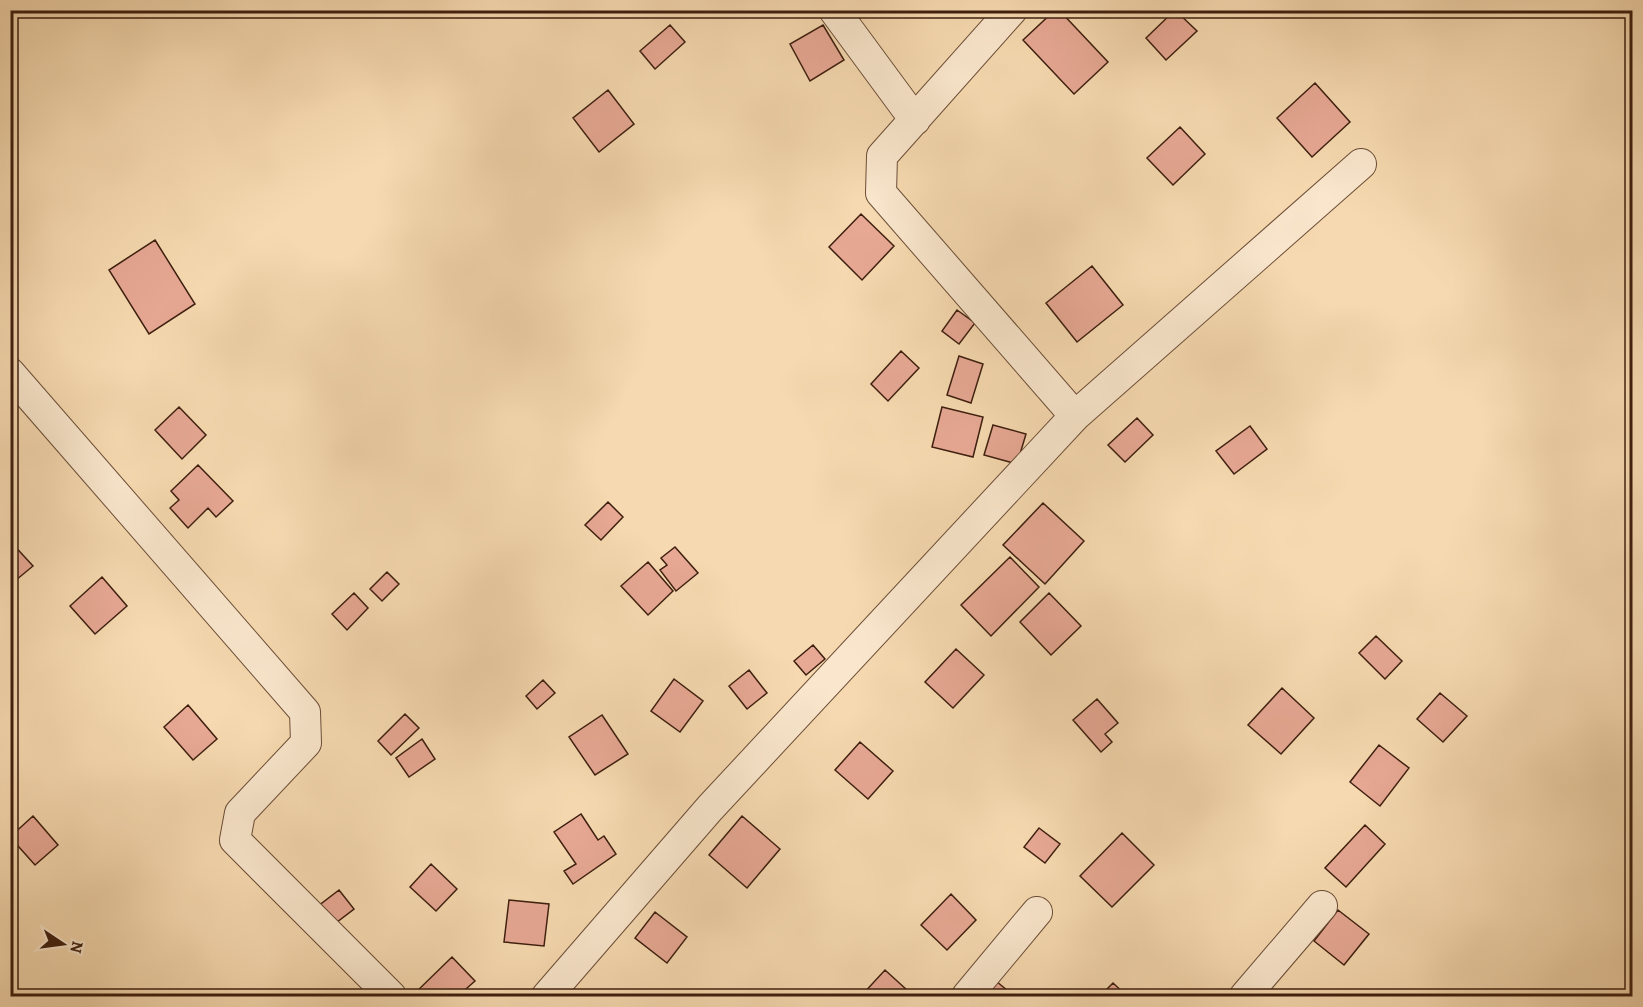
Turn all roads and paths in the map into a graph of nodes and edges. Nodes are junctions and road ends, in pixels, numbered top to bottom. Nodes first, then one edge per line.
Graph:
1 (834, 10) edge
2 (1012, 10) edge
3 (915, 120) junction
4 (1361, 164) dead end
5 (10, 373) edge
6 (1075, 416) junction
7 (1322, 906) dead end
8 (1037, 912) dead end
9 (391, 996) edge
10 (547, 996) edge
11 (967, 996) edge
12 (1245, 996) edge

1 - 3 street
2 - 3 street
3 - 6 street
4 - 6 street
5 - 9 street
6 - 10 street
7 - 12 street
8 - 11 street

